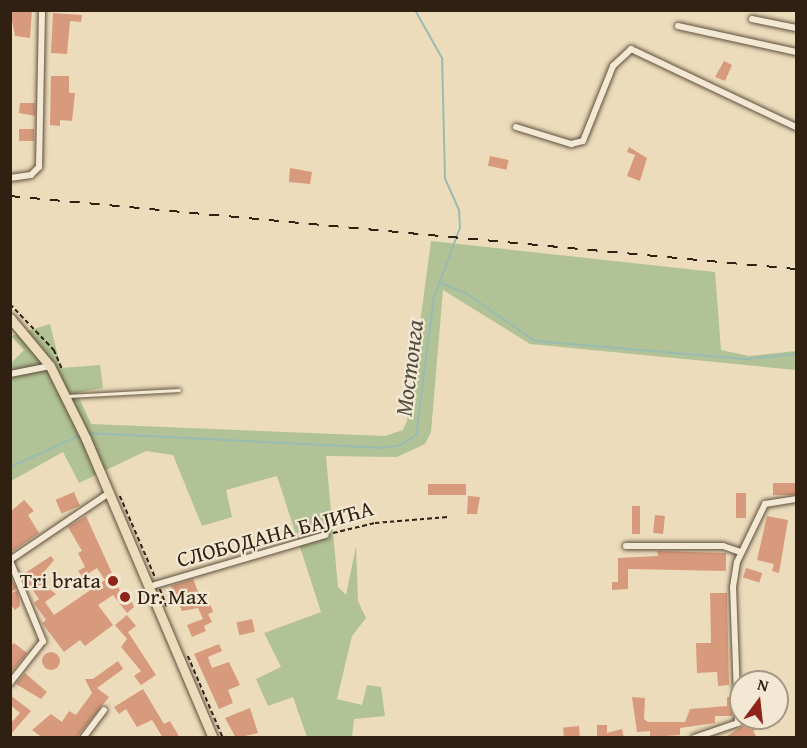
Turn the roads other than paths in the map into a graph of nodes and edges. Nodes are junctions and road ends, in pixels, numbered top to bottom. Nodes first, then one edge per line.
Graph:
1 (42, 10) edge
2 (752, 20) dead end
3 (678, 26) dead end
4 (796, 28) edge
5 (796, 52) edge
6 (516, 127) dead end
7 (796, 127) edge
8 (10, 178) edge
9 (10, 318) edge
10 (50, 366) junction
11 (10, 374) edge
12 (179, 390) dead end
13 (65, 396) junction
14 (109, 493) junction
15 (796, 499) edge
16 (326, 535) road end
17 (626, 546) dead end
18 (740, 552) junction
19 (10, 561) edge
20 (148, 587) junction
21 (736, 670) edge
22 (10, 683) edge
23 (104, 710) dead end
24 (729, 726) edge
25 (83, 738) edge
26 (213, 738) edge
27 (694, 738) edge

1 - 8 street
2 - 4 street
3 - 5 street
6 - 7 street
9 - 10 main road
10 - 11 street
10 - 13 main road
12 - 13 lane
13 - 14 main road
14 - 19 street
14 - 20 main road
15 - 18 street
16 - 20 street, СЛОБОДАНА БАЈИЋА
17 - 18 street
18 - 21 street
19 - 22 street
20 - 26 main road
23 - 25 street
24 - 27 street

